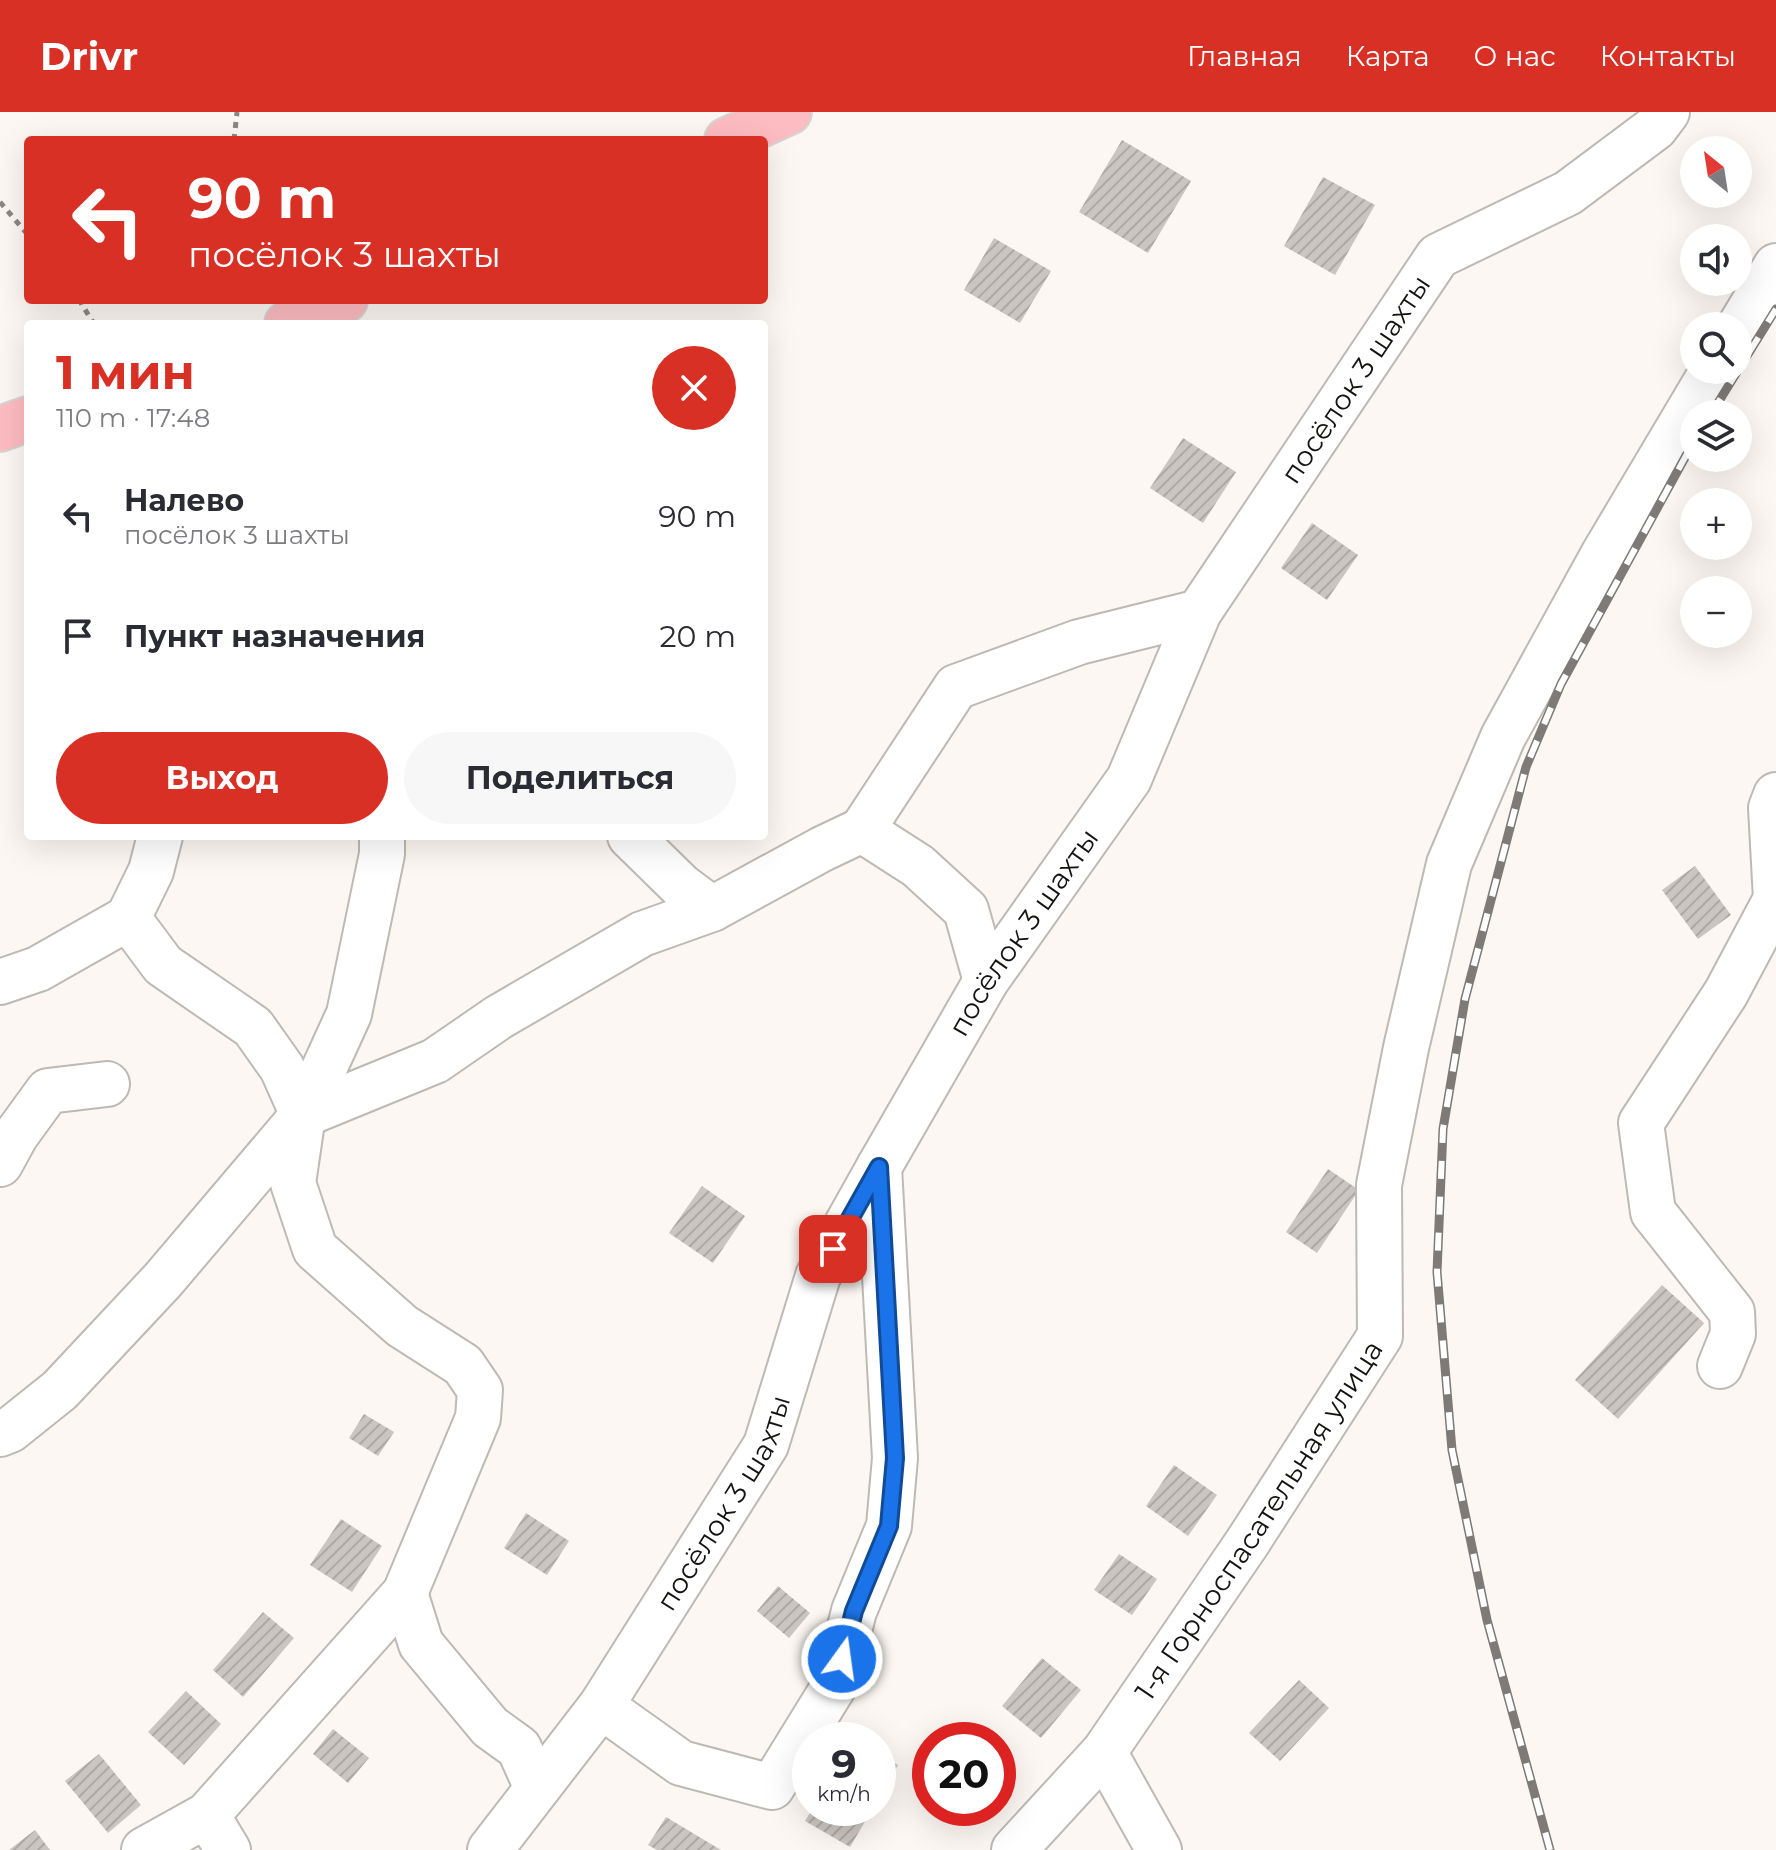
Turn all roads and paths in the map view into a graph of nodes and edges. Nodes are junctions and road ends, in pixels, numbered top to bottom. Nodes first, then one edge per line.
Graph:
1 (237, 112) edge
2 (789, 112) edge
3 (1667, 112) edge
4 (234, 136) edge
5 (736, 136) edge
6 (0, 202) edge
7 (24, 230) edge
8 (1776, 266) edge
9 (335, 304) edge
10 (1748, 312) edge
11 (297, 320) edge
12 (1705, 384) edge
13 (24, 420) edge
14 (0, 429) edge
15 (1199, 612) junction
16 (1776, 795) edge
17 (862, 830) junction
18 (159, 840) edge
19 (382, 840) edge
20 (634, 840) edge
21 (712, 909) junction
22 (128, 918) junction
23 (986, 981) junction
24 (0, 982) edge
25 (107, 1084) dead end
26 (303, 1115) junction
27 (0, 1164) edge
28 (879, 1167) junction
29 (1720, 1366) dead end
30 (0, 1434) edge
31 (405, 1593) junction
32 (601, 1706) junction
33 (1104, 1752) junction
34 (537, 1788) junction
35 (217, 1833) edge
36 (144, 1850) edge
37 (490, 1850) edge
38 (1014, 1850) edge
39 (1159, 1850) edge

1 - 4 path
2 - 5 main road
3 - 15 street, посёлок 3 шахты
6 - 7 path
8 - 10 street
9 - 11 main road
12 - 33 street, 1-я Горноспасательная улица
13 - 14 main road
15 - 17 street
15 - 23 street, посёлок 3 шахты
16 - 29 street
17 - 21 street
17 - 23 street
18 - 22 street
19 - 26 street
20 - 21 street
21 - 26 street
22 - 24 street
22 - 26 street
23 - 28 street, посёлок 3 шахты
25 - 27 street
26 - 30 street
26 - 31 street
28 - 32 street, посёлок 3 шахты
28 - 32 street
31 - 34 street
31 - 35 street
32 - 34 street, посёлок 3 шахты
33 - 38 street, 1-я Горноспасательная улица
33 - 39 street
34 - 37 street, посёлок 3 шахты
35 - 36 street

